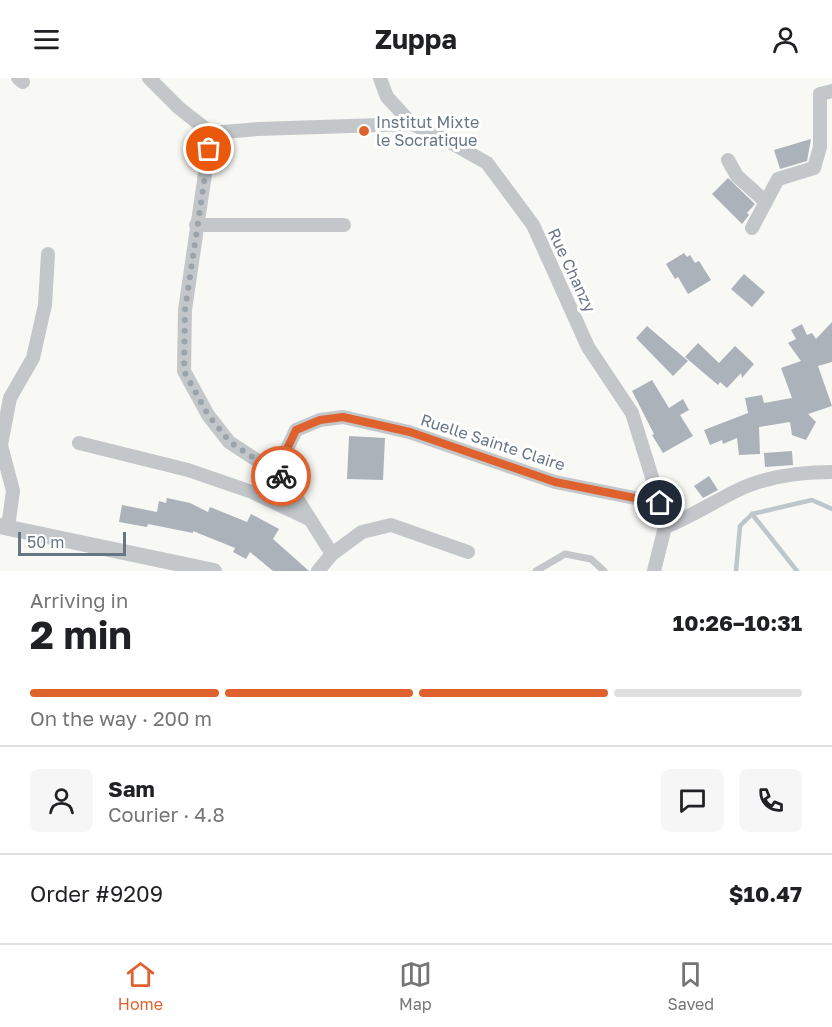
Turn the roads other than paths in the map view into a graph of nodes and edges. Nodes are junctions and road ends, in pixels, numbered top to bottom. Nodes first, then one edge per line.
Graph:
1 (149, 78) edge
2 (380, 78) edge
3 (832, 91) edge
4 (412, 124) junction
5 (211, 133) junction
6 (728, 160) dead end
7 (766, 202) junction
8 (196, 225) junction
9 (344, 225) dead end
10 (752, 228) dead end
11 (48, 254) dead end
12 (79, 443) dead end
13 (832, 472) edge
14 (284, 478) junction
15 (660, 503) junction
16 (309, 519) junction
17 (4, 527) edge
18 (665, 527) junction
19 (468, 552) dead end
20 (332, 554) junction
21 (214, 571) edge
22 (318, 571) edge
23 (536, 571) edge
24 (604, 571) edge
25 (654, 571) edge

1 - 5 street
2 - 4 street, Rue Chanzy
3 - 7 street
4 - 5 street
4 - 15 street, Rue Chanzy
5 - 8 street
6 - 7 street
7 - 10 street
8 - 9 street
8 - 14 street
11 - 17 street
12 - 16 street
13 - 18 street
14 - 15 street, Ruelle Sainte Claire
14 - 16 street
15 - 18 street, Rue Chanzy
16 - 20 street
17 - 21 street
18 - 25 street
19 - 20 street
20 - 22 street
23 - 24 lane

